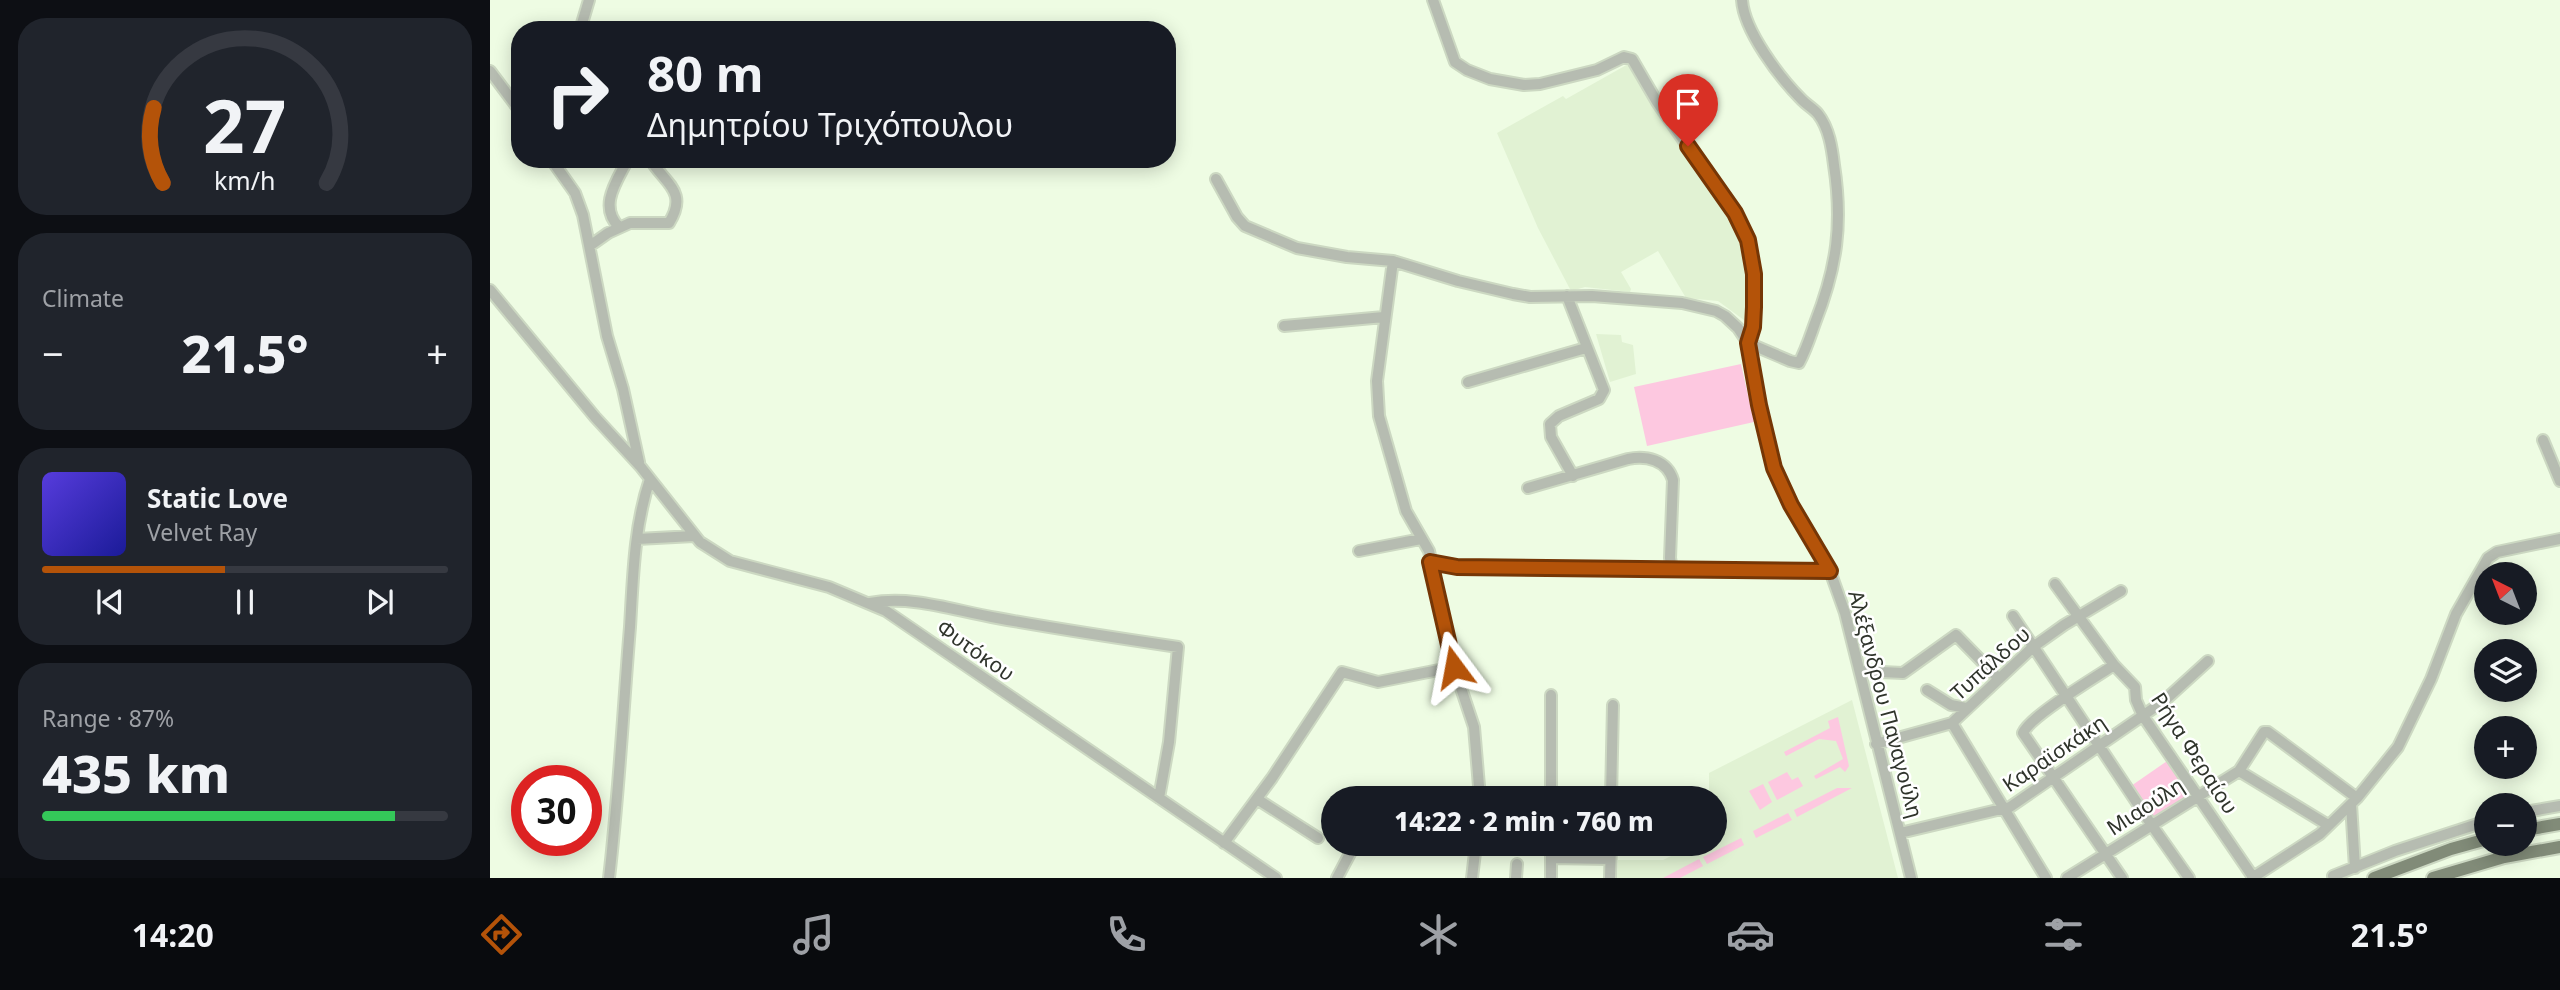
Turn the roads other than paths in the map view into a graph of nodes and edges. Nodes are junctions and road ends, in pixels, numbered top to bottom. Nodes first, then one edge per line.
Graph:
1 (589, 0) edge
2 (1433, 0) edge
3 (1742, 0) edge
4 (583, 21) edge
5 (490, 71) edge
6 (511, 99) edge
7 (557, 168) edge
8 (624, 168) edge
9 (658, 168) edge
10 (1216, 179) dead end
11 (619, 227) junction
12 (591, 245) junction
13 (1393, 261) junction
14 (490, 290) edge
15 (1567, 296) junction
16 (1384, 317) junction
17 (1284, 326) dead end
18 (1748, 343) junction
19 (1586, 348) junction
20 (1468, 382) dead end
21 (2543, 440) dead end
22 (640, 466) junction
23 (1573, 476) junction
24 (649, 479) junction
25 (2560, 481) edge
26 (1528, 488) dead end
27 (694, 536) junction
28 (637, 539) junction
29 (1421, 539) junction
30 (2560, 539) edge
31 (1359, 551) dead end
32 (1430, 562) junction
33 (1672, 569) junction
34 (1830, 571) junction
35 (2055, 584) dead end
36 (2121, 592) dead end
37 (870, 603) junction
38 (2013, 615) dead end
39 (2078, 616) junction
40 (2033, 647) junction
41 (2208, 661) dead end
42 (2114, 665) junction
43 (1454, 667) junction
44 (1860, 671) junction
45 (1998, 678) junction
46 (1927, 690) dead end
47 (1551, 695) dead end
48 (2067, 697) junction
49 (1613, 705) dead end
50 (1966, 708) junction
51 (2143, 716) junction
52 (1952, 723) junction
53 (1876, 744) junction
54 (2099, 747) junction
55 (2239, 771) junction
56 (2054, 779) junction
57 (1479, 786) edge
58 (1551, 786) edge
59 (1611, 786) edge
60 (2198, 795) junction
61 (1159, 798) junction
62 (1257, 799) junction
63 (2354, 801) junction
64 (2560, 806) edge
65 (2005, 809) junction
66 (2537, 810) edge
67 (2151, 824) junction
68 (2560, 824) edge
69 (2328, 825) junction
70 (2474, 825) edge
71 (2537, 828) edge
72 (1900, 833) junction
73 (1318, 838) dead end
74 (1224, 842) junction
75 (2474, 843) edge
76 (2560, 847) edge
77 (2106, 855) junction
78 (1349, 856) edge
79 (1475, 856) edge
80 (1610, 856) edge
81 (1551, 858) joint
82 (1610, 859) junction
83 (1517, 864) dead end
84 (2355, 868) junction
85 (2333, 876) dead end
86 (1273, 877) edge
87 (609, 878) edge
88 (1337, 878) edge
89 (1472, 878) edge
90 (1516, 878) edge
91 (1551, 878) edge
92 (1610, 878) edge
93 (1911, 878) edge
94 (2046, 878) edge
95 (2067, 878) edge
96 (2122, 878) edge
97 (2189, 878) edge
98 (2253, 878) edge
99 (2374, 878) edge
100 (2433, 878) edge

1 - 4 street
2 - 18 street
3 - 18 street
5 - 6 street
7 - 12 street
8 - 11 street
9 - 11 street
10 - 13 street
11 - 12 street
12 - 22 street
13 - 15 street
13 - 16 street
14 - 22 street
15 - 18 street
15 - 19 street
16 - 17 street
16 - 29 street
18 - 34 street, Αλέξανδρου Παναγούλη
19 - 20 street
19 - 23 street
21 - 25 street
22 - 24 street, Φυτόκου
23 - 26 street
23 - 33 street
24 - 27 street, Φυτόκου
24 - 28 street
27 - 28 street
27 - 37 street, Φυτόκου
28 - 87 street
29 - 31 street
29 - 32 street
30 - 63 street
32 - 33 street
32 - 43 street
33 - 34 street
34 - 44 street, Αλέξανδρου Παναγούλη
35 - 39 street, Ρήγα Φεραίου
36 - 39 street, Τυπάλδου
37 - 61 street, Φυτόκου
37 - 61 street
38 - 40 street
39 - 40 street, Τυπάλδου
39 - 42 street, Ρήγα Φεραίου
40 - 45 street, Τυπάλδου
40 - 48 street
41 - 51 street, Καραϊσκάκη
42 - 48 street
42 - 51 street, Ρήγα Φεραίου
43 - 57 street
43 - 62 street
44 - 45 street
44 - 53 street, Αλέξανδρου Παναγούλη
45 - 50 street, Τυπάλδου
46 - 50 street
47 - 58 street
48 - 54 street
48 - 56 street
49 - 59 street
50 - 52 street, Τυπάλδου
51 - 54 street, Καραϊσκάκη
51 - 60 street, Ρήγα Φεραίου
52 - 53 street, Τυπάλδου
52 - 65 street
53 - 72 street, Αλέξανδρου Παναγούλη
54 - 56 street, Καραϊσκάκη
54 - 67 street
55 - 60 street, Μιαούλη
55 - 63 street, Μιαούλη
55 - 69 street
56 - 65 street, Καραϊσκάκη
56 - 77 street
60 - 67 street, Μιαούλη
60 - 98 street, Ρήγα Φεραίου
61 - 74 street, Φυτόκου
62 - 73 street
62 - 74 street
63 - 69 street
63 - 84 street
64 - 66 street
65 - 72 street, Καραϊσκάκη
65 - 94 street
67 - 77 street, Μιαούλη
67 - 97 street
68 - 71 main road
69 - 98 street
70 - 84 street
72 - 93 street, Αλέξανδρου Παναγούλη
74 - 86 street, Φυτόκου
75 - 99 main road
76 - 100 main road
77 - 95 street, Μιαούλη
77 - 96 street
78 - 88 street
79 - 89 street
80 - 82 street
81 - 82 street
81 - 91 street
82 - 92 street
83 - 90 street
84 - 85 street

